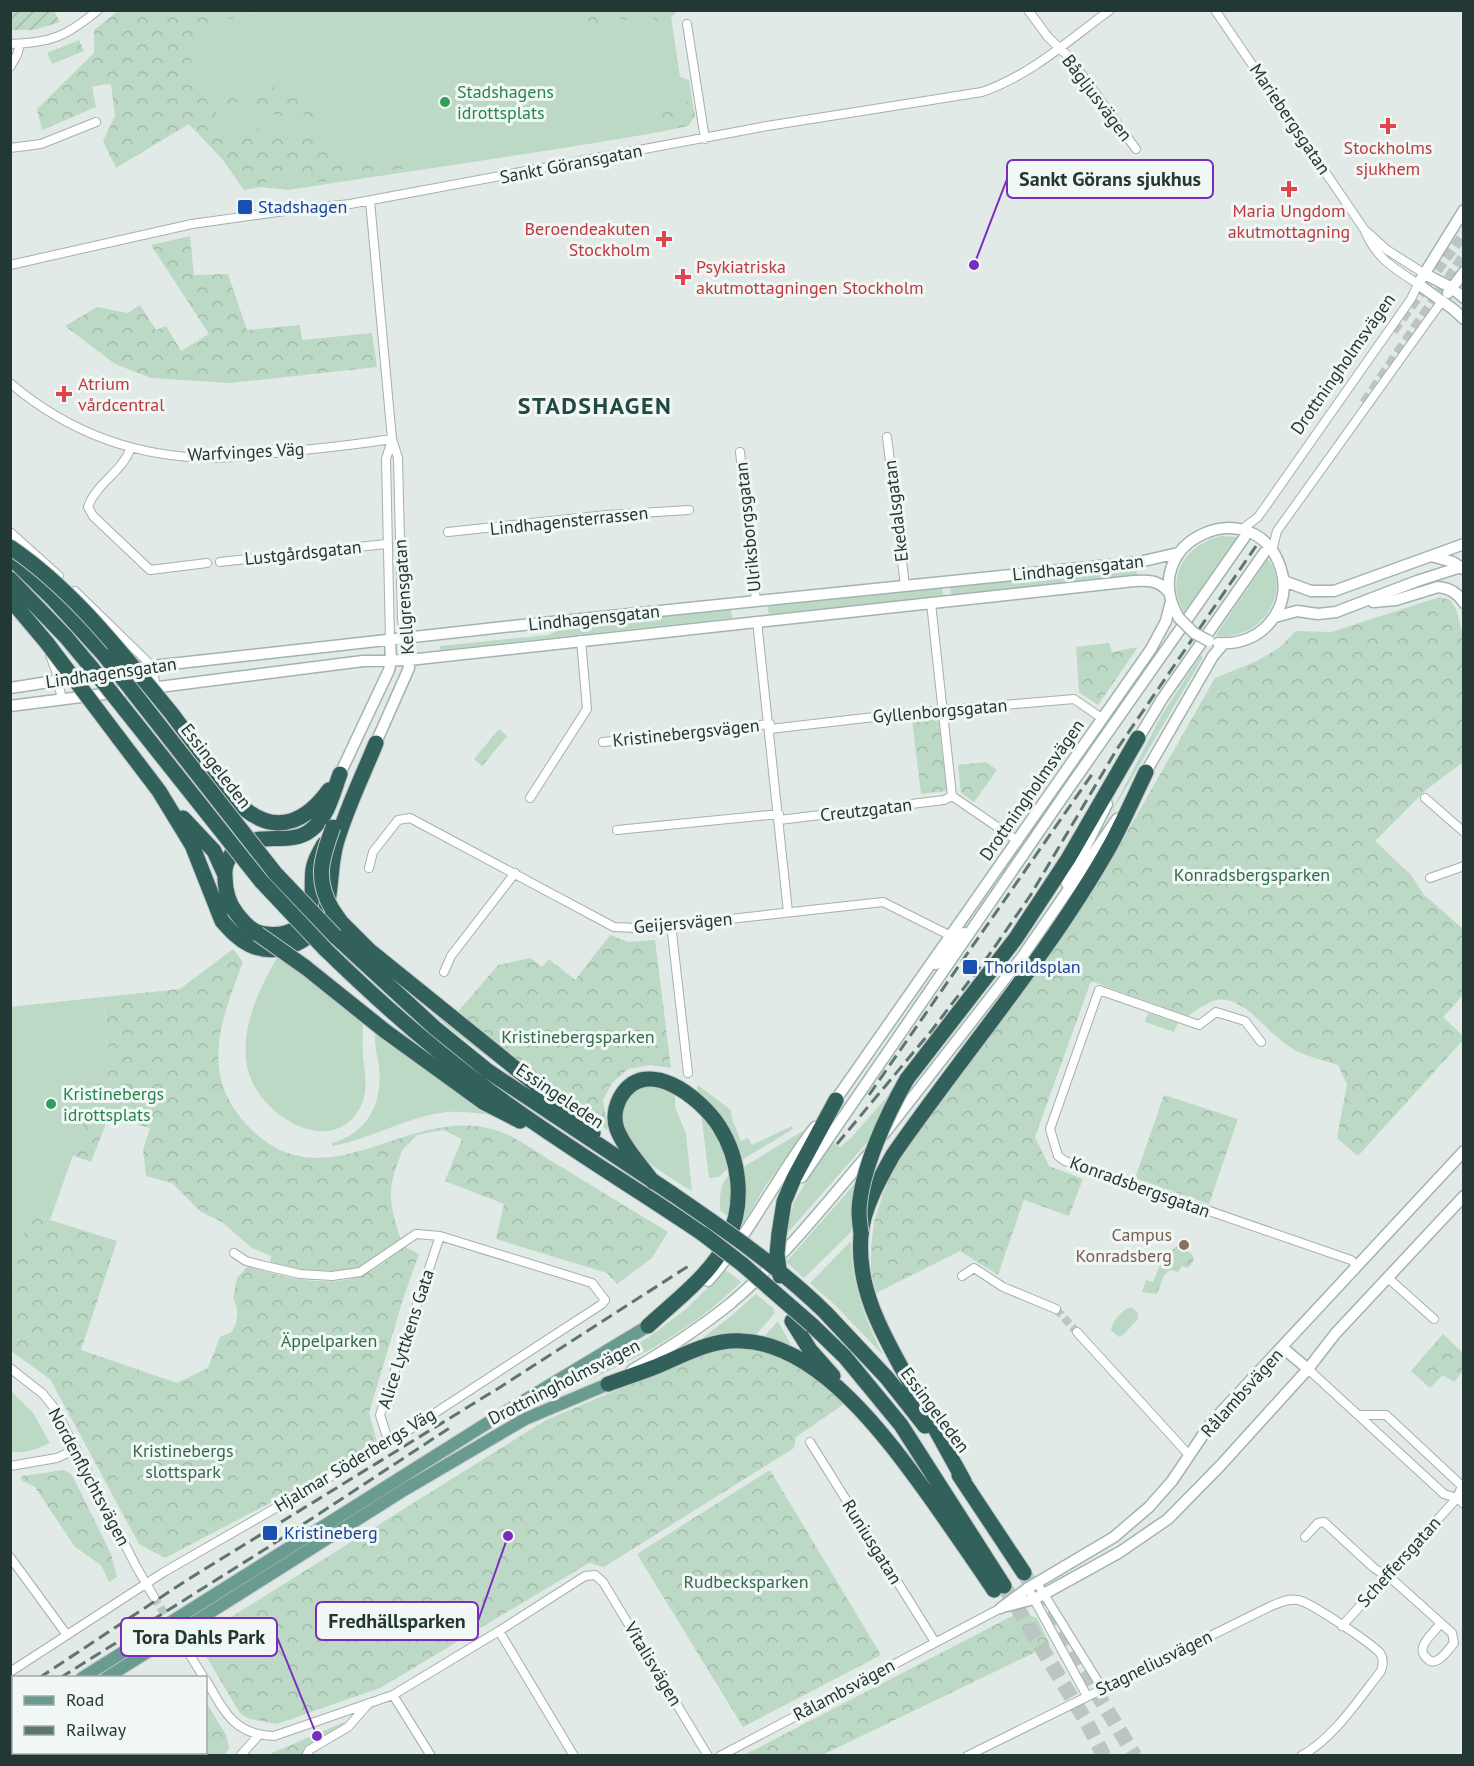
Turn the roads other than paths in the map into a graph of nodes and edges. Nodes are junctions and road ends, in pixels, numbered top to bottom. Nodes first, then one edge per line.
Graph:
1 (98, 10) edge
2 (1028, 10) edge
3 (1110, 10) edge
4 (1215, 10) edge
5 (687, 24) dead end
6 (10, 44) edge
7 (20, 44) junction
8 (1059, 47) junction
9 (10, 67) edge
10 (96, 122) dead end
11 (705, 139) junction
12 (10, 148) edge
13 (1136, 149) dead end
14 (370, 201) junction
15 (1464, 210) edge
16 (1364, 229) junction
17 (10, 265) edge
18 (1464, 272) edge
19 (1425, 274) junction
20 (1418, 284) junction
21 (1452, 288) junction
22 (1464, 298) edge
23 (1442, 301) junction
24 (1464, 319) edge
25 (10, 383) edge
26 (887, 437) dead end
27 (392, 439) junction
28 (131, 447) junction
29 (740, 452) dead end
30 (689, 510) dead end
31 (10, 532) edge
32 (448, 532) dead end
33 (1242, 534) junction
34 (386, 544) junction
35 (1464, 544) edge
36 (10, 547) edge
37 (1268, 552) junction
38 (1178, 554) junction
39 (1431, 556) junction
40 (10, 557) edge
41 (220, 562) dead end
42 (207, 563) dead end
43 (1463, 568) edge
44 (1438, 574) junction
45 (10, 579) edge
46 (1284, 581) junction
47 (905, 586) junction
48 (1170, 596) junction
49 (10, 599) edge
50 (756, 601) junction
51 (931, 603) junction
52 (1363, 603) junction
53 (1464, 603) edge
54 (10, 606) edge
55 (1275, 617) junction
56 (757, 621) junction
57 (406, 638) junction
58 (390, 640) junction
59 (581, 640) junction
60 (1224, 643) junction
61 (284, 651) junction
62 (409, 660) junction
63 (391, 662) junction
64 (152, 666) junction
65 (284, 671) junction
66 (57, 681) junction
67 (156, 687) junction
68 (10, 688) edge
69 (62, 700) junction
70 (10, 706) edge
71 (944, 711) junction
72 (1103, 719) junction
73 (770, 726) junction
74 (1138, 738) junction
75 (603, 742) dead end
76 (376, 743) junction
77 (1146, 772) junction
78 (340, 774) joint
79 (357, 779) joint
80 (159, 791) junction
81 (952, 796) junction
82 (530, 798) dead end
83 (1425, 798) dead end
84 (779, 817) junction
85 (319, 822) junction
86 (617, 830) dead end
87 (1464, 832) edge
88 (1018, 841) junction
89 (1464, 866) edge
90 (369, 868) dead end
91 (224, 873) junction
92 (514, 873) junction
93 (1430, 878) dead end
94 (1003, 884) junction
95 (789, 912) junction
96 (1050, 916) junction
97 (671, 924) junction
98 (258, 934) junction
99 (949, 935) junction
100 (444, 972) dead end
101 (910, 993) junction
102 (1261, 1041) dead end
103 (688, 1072) dead end
104 (836, 1100) junction
105 (548, 1132) junction
106 (1464, 1150) edge
107 (611, 1154) junction
108 (653, 1182) junction
109 (1464, 1196) edge
110 (780, 1227) junction
111 (861, 1233) junction
112 (440, 1236) junction
113 (234, 1253) dead end
114 (1356, 1265) junction
115 (962, 1276) dead end
116 (1388, 1278) junction
117 (1056, 1309) tunnel mouth
118 (1434, 1319) dead end
119 (648, 1326) junction
120 (1077, 1332) tunnel mouth
121 (1283, 1348) junction
122 (10, 1368) edge
123 (1308, 1369) junction
124 (608, 1384) junction
125 (1359, 1415) junction
126 (869, 1418) junction
127 (810, 1442) dead end
128 (389, 1443) junction
129 (76, 1449) junction
130 (1189, 1455) junction
131 (10, 1466) edge
132 (964, 1481) junction
133 (1460, 1501) edge
134 (1305, 1537) dead end
135 (10, 1557) edge
136 (1386, 1576) junction
137 (1030, 1581) junction
138 (146, 1584) junction
139 (154, 1597) tunnel mouth
140 (1039, 1597) junction
141 (1001, 1608) junction
142 (1441, 1623) junction
143 (1342, 1626) junction
144 (499, 1631) junction
145 (67, 1635) junction
146 (934, 1642) junction
147 (185, 1647) tunnel mouth
148 (1087, 1663) junction
149 (1074, 1671) junction
150 (10, 1672) edge
151 (84, 1676) edge
152 (108, 1676) edge
153 (203, 1676) edge
154 (207, 1682) edge
155 (1102, 1688) junction
156 (393, 1695) junction
157 (1087, 1696) junction
158 (369, 1702) junction
159 (258, 1736) junction
160 (240, 1755) edge
161 (306, 1755) edge
162 (430, 1755) edge
163 (574, 1755) edge
164 (708, 1755) edge
165 (720, 1755) edge
166 (967, 1755) edge
167 (1301, 1755) edge

1 - 7 street
2 - 8 street, Bågljusvägen
3 - 8 street, Sankt Göransgatan
4 - 16 street, Mariebergsgatan
5 - 11 street
6 - 7 street
7 - 9 street
8 - 11 street, Sankt Göransgatan
8 - 13 street, Bågljusvägen
10 - 12 street
11 - 14 street, Sankt Göransgatan
14 - 17 street, Sankt Göransgatan
14 - 27 street, Kellgrensgatan
15 - 19 main road, Drottningholmsvägen
16 - 19 street, Mariebergsgatan
16 - 20 street, Mariebergsgatan
18 - 21 main road, Drottningholmsvägen
19 - 20 main road, Drottningholmsvägen
19 - 21 main road, Mariebergsgatan
20 - 23 main road, Mariebergsgatan
20 - 33 street, Drottningholmsvägen
21 - 22 main road, Mariebergsgatan
21 - 23 main road, Drottningholmsvägen
23 - 24 main road, Mariebergsgatan
23 - 37 street, Drottningholmsvägen
25 - 28 street, Warfvinges Väg
26 - 47 street, Ekedalsgatan
27 - 28 street, Warfvinges Väg
27 - 34 street, Kellgrensgatan
27 - 57 street, Kellgrensgatan
28 - 42 street
29 - 50 street, Ulriksborgsgatan
30 - 32 street, Lindhagensterrassen
31 - 64 street
33 - 37 main road
33 - 38 main road
33 - 94 main road, Drottningholmsvägen
34 - 41 street, Lustgårdsgatan
34 - 58 street, Kellgrensgatan
35 - 39 main road
36 - 85 highway, bridge
37 - 46 main road
37 - 74 main road, Drottningholmsvägen
38 - 47 main road, Lindhagensgatan
38 - 48 main road, Drottningholmsvägen
39 - 43 main road
39 - 44 main road
39 - 46 main road
40 - 107 highway, Essingeleden, bridge
43 - 44 main road
44 - 52 main road
45 - 105 highway, Essingeleden, bridge
46 - 55 main road
47 - 50 main road, Lindhagensgatan
48 - 51 main road, Lindhagensgatan
48 - 60 main road, bridge
48 - 72 main road, Drottningholmsvägen
49 - 80 highway, bridge
50 - 56 main road
50 - 57 main road, Lindhagensgatan
51 - 56 main road, Lindhagensgatan
51 - 71 street
52 - 53 main road
52 - 55 main road
54 - 66 street
55 - 60 main road
56 - 59 main road, Lindhagensgatan
56 - 73 street, Kristinebergsvägen
57 - 58 main road, Lindhagensgatan
57 - 62 main road, Kellgrensgatan
58 - 61 main road, Lindhagensgatan
58 - 63 main road, Kellgrensgatan
59 - 62 main road, Lindhagensgatan
59 - 82 street
60 - 77 main road, Drottningholmsvägen
61 - 64 main road, Lindhagensgatan
61 - 65 main road
62 - 63 main road, Lindhagensgatan
62 - 76 main road, Kellgrensgatan
63 - 65 main road, Lindhagensgatan
63 - 78 main road, Kellgrensgatan
64 - 66 main road, Lindhagensgatan
64 - 67 street
65 - 67 main road, Lindhagensgatan
66 - 68 main road, Lindhagensgatan
66 - 69 street
67 - 69 main road, Lindhagensgatan
69 - 70 main road, Lindhagensgatan
71 - 72 street, Gyllenborgsgatan
71 - 73 street, Gyllenborgsgatan
71 - 81 street
72 - 88 main road, Drottningholmsvägen
73 - 75 street, Kristinebergsvägen
73 - 84 street, Kristinebergsvägen
74 - 96 main road, Drottningholmsvägen
74 - 111 highway, bridge
76 - 79 main road, Kellgrensgatan
76 - 80 highway
77 - 96 main road, Drottningholmsvägen
77 - 111 highway
78 - 85 highway
79 - 85 highway
80 - 91 highway
81 - 84 street, Creutzgatan
81 - 88 street
83 - 87 street
84 - 86 street
84 - 95 street, Kristinebergsvägen
85 - 91 highway, bridge
85 - 98 highway, bridge
85 - 107 highway, bridge
88 - 99 main road, Drottningholmsvägen
89 - 93 street
90 - 92 street, Geijersvägen
91 - 98 highway
92 - 97 street, Geijersvägen
92 - 100 street
94 - 101 main road, Drottningholmsvägen
94 - 110 main road, Drottningholmsvägen
95 - 97 street, Geijersvägen
95 - 99 street, Geijersvägen
96 - 124 main road, Drottningholmsvägen
97 - 103 street
98 - 105 highway, bridge
99 - 101 main road, Drottningholmsvägen
101 - 104 main road, Drottningholmsvägen
102 - 114 street, Konradsbergsgatan
104 - 110 highway
104 - 119 main road, Drottningholmsvägen
105 - 126 highway, Essingeleden, bridge
106 - 114 main road, Rålambsvägen
107 - 108 highway, Essingeleden
108 - 119 highway
108 - 132 highway, Essingeleden, bridge
109 - 116 main road, Rålambsvägen
110 - 126 highway, bridge
111 - 132 highway
112 - 113 street
112 - 128 street, Alice Lyttkens Gata
112 - 128 street, Hjalmar Söderbergs Väg
114 - 121 main road, Rålambsvägen
115 - 117 street
116 - 118 street
116 - 123 main road, Rålambsvägen
119 - 151 main road, Drottningholmsvägen
120 - 130 street
121 - 123 main road
121 - 130 main road, Rålambsvägen
122 - 129 street, Nordenflychtsvägen
123 - 125 street
123 - 140 main road, Rålambsvägen
124 - 126 highway
124 - 152 main road, Drottningholmsvägen
125 - 133 street
125 - 133 street
127 - 146 street, Runiusgatan
128 - 138 street, Hjalmar Söderbergs Väg
129 - 131 street
129 - 138 street, Nordenflychtsvägen
130 - 137 main road, Rålambsvägen
132 - 137 highway, Essingeleden
133 - 136 street, Scheffersgatan
134 - 136 street
135 - 145 street
136 - 142 street
136 - 143 street, Scheffersgatan
137 - 140 street
137 - 141 main road, Rålambsvägen
138 - 139 street, Nordenflychtsvägen
138 - 145 street, Hjalmar Söderbergs Väg
140 - 141 main road, Rålambsvägen
140 - 148 street
140 - 149 street
141 - 146 street, Rålambsvägen
142 - 142 street
143 - 155 street, Stagneliusvägen
143 - 167 street, Stagneliusvägen
144 - 156 street
144 - 163 street
144 - 164 street, Vitalisvägen
145 - 150 street, Hjalmar Söderbergs Väg
146 - 165 street, Rålambsvägen
147 - 153 street
148 - 149 street
148 - 155 street
149 - 157 street
154 - 159 street
155 - 157 street, Stagneliusvägen
156 - 158 street
156 - 162 street
157 - 166 street, Stagneliusvägen
158 - 159 street
158 - 161 street
159 - 160 street

